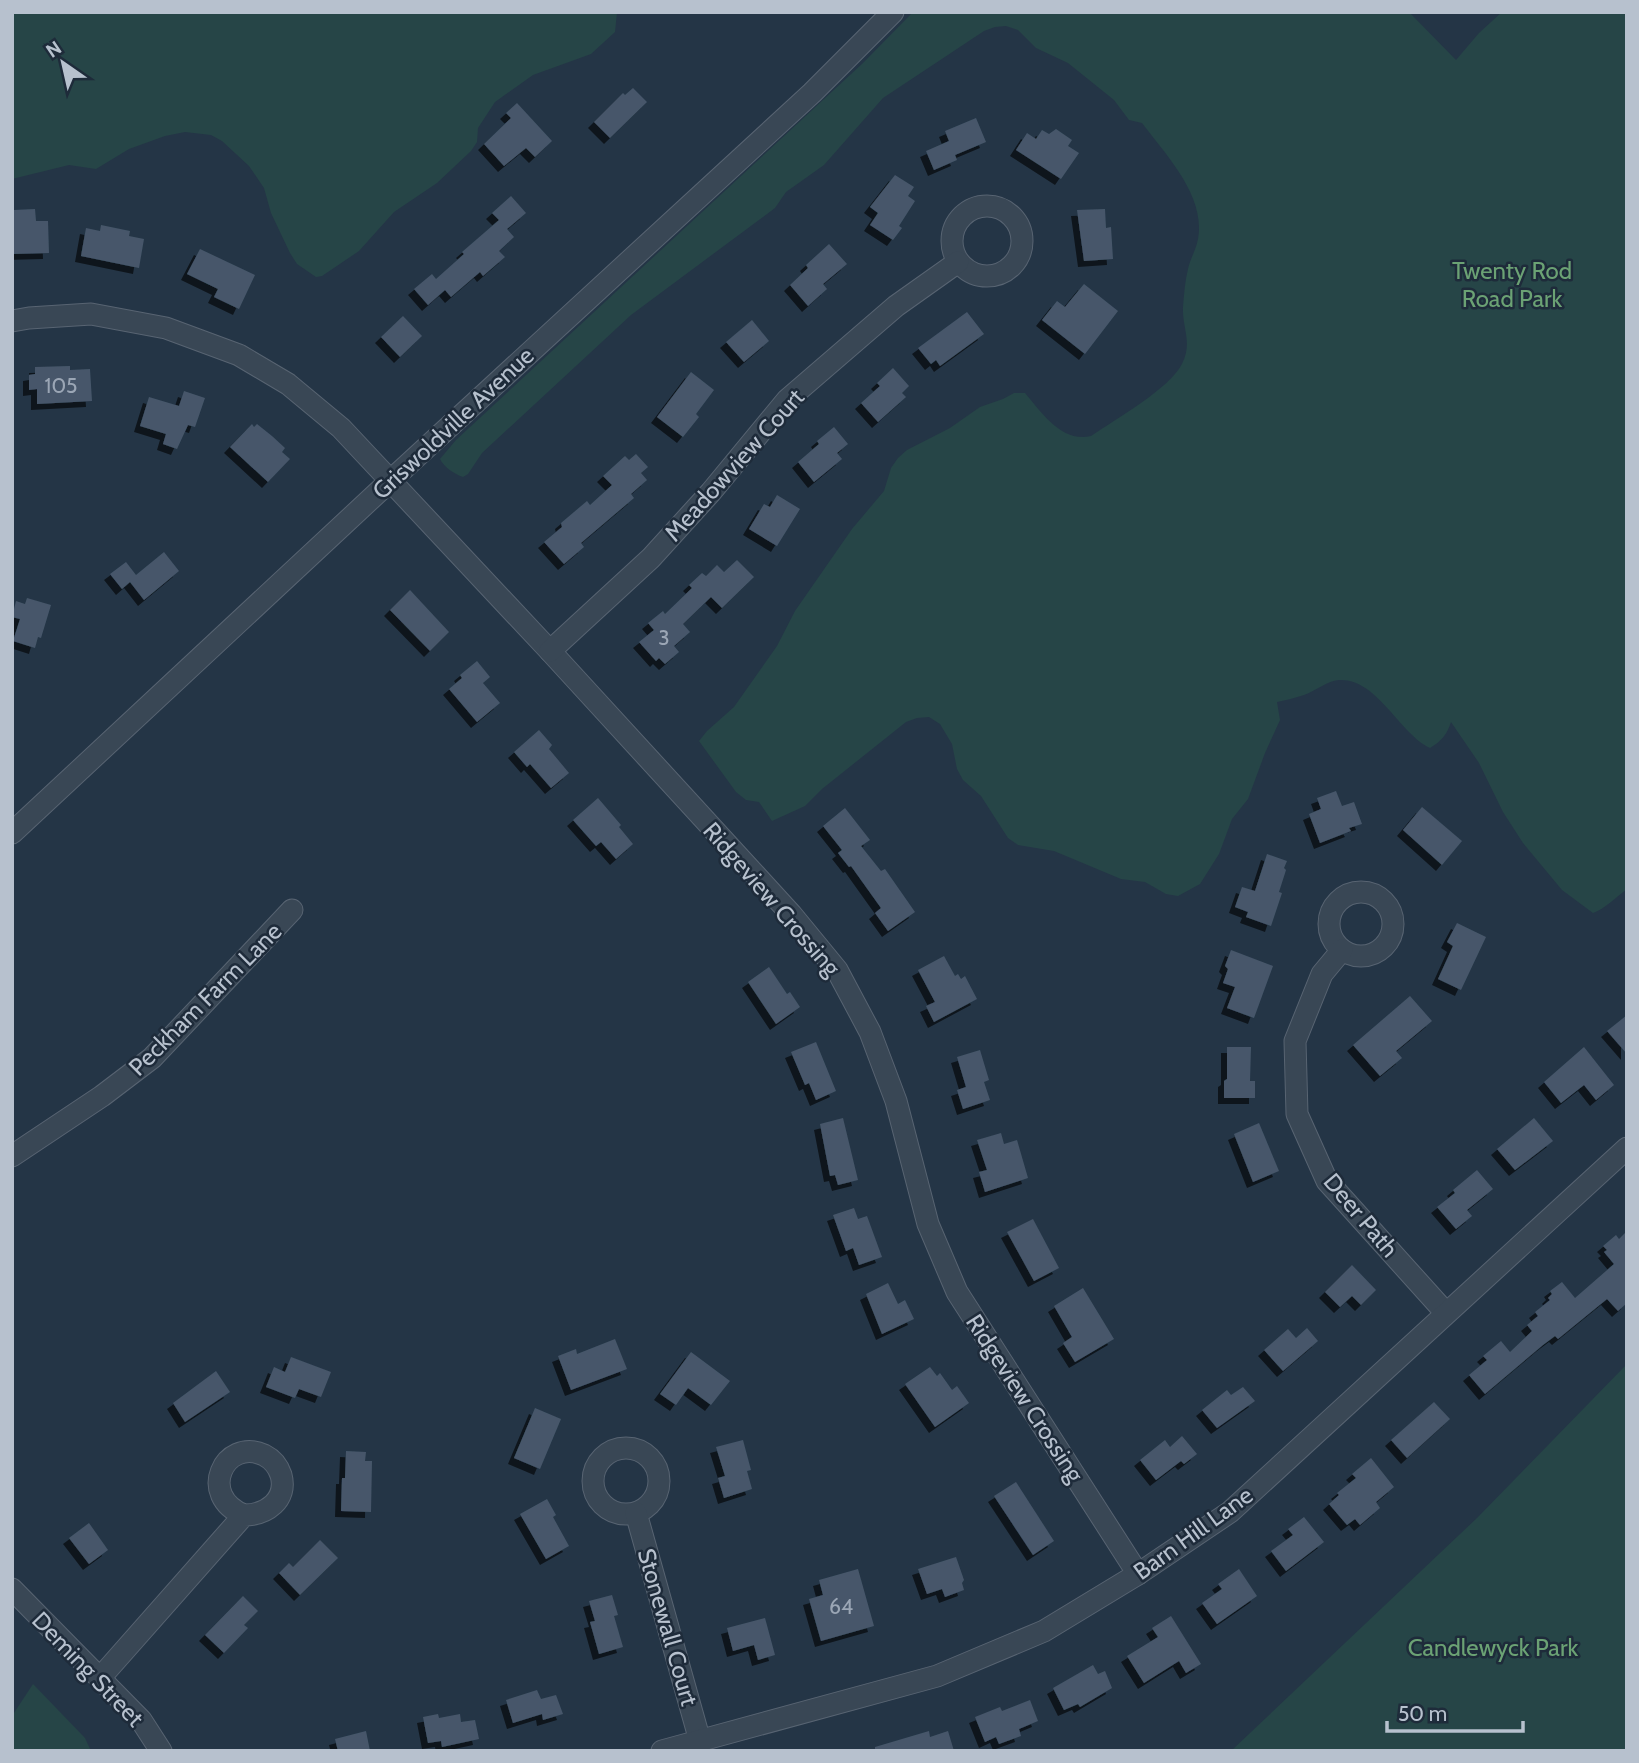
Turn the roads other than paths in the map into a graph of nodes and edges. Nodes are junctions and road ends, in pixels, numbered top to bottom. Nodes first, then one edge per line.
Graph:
1 (893, 12) edge
2 (958, 262) dead end
3 (12, 321) edge
4 (389, 482) junction
5 (550, 651) junction
6 (12, 833) edge
7 (292, 910) dead end
8 (1342, 950) dead end
9 (1627, 1148) edge
10 (12, 1156) edge
11 (1445, 1312) junction
12 (636, 1513) dead end
13 (244, 1515) dead end
14 (1138, 1574) junction
15 (12, 1589) edge
16 (100, 1678) junction
17 (700, 1741) junction
18 (161, 1751) edge
19 (662, 1751) edge

1 - 4 street, Griswoldville Avenue
2 - 5 street, Meadowview Court
3 - 4 street, Ridgeview Crossing
4 - 5 street, Ridgeview Crossing
4 - 6 street, Griswoldville Avenue
5 - 14 street, Ridgeview Crossing
7 - 10 street, Peckham Farm Lane
8 - 11 street, Deer Path
9 - 11 street, Barn Hill Lane
11 - 14 street, Barn Hill Lane
12 - 17 street, Stonewall Court
13 - 16 street
14 - 17 street, Barn Hill Lane
15 - 16 street, Deming Street
16 - 18 street, Deming Street
17 - 19 street, Barn Hill Lane

